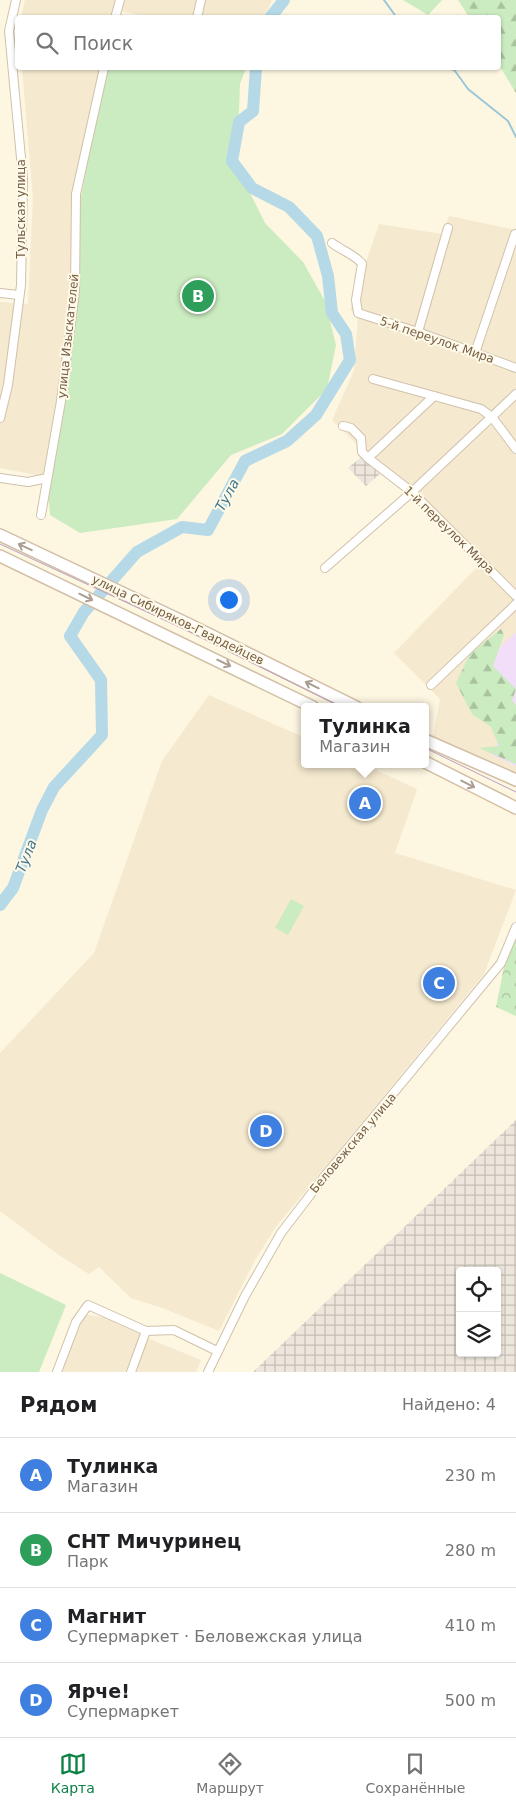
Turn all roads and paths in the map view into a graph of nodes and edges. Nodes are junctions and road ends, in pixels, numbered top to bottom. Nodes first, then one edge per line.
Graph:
1 (16, 0) edge
2 (120, 0) edge
3 (200, 0) edge
4 (116, 15) edge
5 (198, 15) edge
6 (104, 70) edge
7 (448, 228) dead end
8 (516, 234) edge
9 (332, 243) dead end
10 (0, 294) edge
11 (19, 295) junction
12 (418, 332) junction
13 (476, 353) junction
14 (516, 368) edge
15 (373, 379) dead end
16 (516, 394) edge
17 (434, 396) junction
18 (492, 417) junction
19 (0, 418) edge
20 (343, 426) dead end
21 (516, 449) edge
22 (368, 458) junction
23 (0, 478) edge
24 (47, 478) junction
25 (412, 492) junction
26 (41, 515) dead end
27 (0, 535) edge
28 (0, 556) edge
29 (325, 568) dead end
30 (516, 596) edge
31 (516, 604) edge
32 (431, 685) dead end
33 (306, 703) edge
34 (348, 703) edge
35 (429, 742) edge
36 (429, 764) edge
37 (516, 780) edge
38 (516, 808) edge
39 (516, 927) edge
40 (146, 1331) junction
41 (217, 1351) junction
42 (57, 1372) edge
43 (131, 1372) edge
44 (208, 1372) edge

1 - 11 street, Тульская улица
2 - 4 street
3 - 5 street
6 - 24 street, улица Изыскателей
7 - 12 street
8 - 13 street
9 - 12 street, 5-й переулок Мира
10 - 11 street
11 - 19 street, Тульская улица
12 - 13 street, 5-й переулок Мира
13 - 14 street, 5-й переулок Мира
15 - 17 street
16 - 18 street
17 - 18 street
17 - 22 street
18 - 21 street
18 - 25 street
20 - 22 street
22 - 25 street, 1-й переулок Мира
23 - 24 street
24 - 26 street, улица Изыскателей
25 - 29 street
25 - 30 street, 1-й переулок Мира
34 -> 27 main road, улица Сибиряков-Гвардейцев
28 -> 33 main road, улица Сибиряков-Гвардейцев
31 - 32 street
35 - 37 main road
36 -> 38 main road
39 - 41 street, Беловежская улица
40 - 41 street
40 - 42 street
40 - 43 street
41 - 44 street, Беловежская улица

